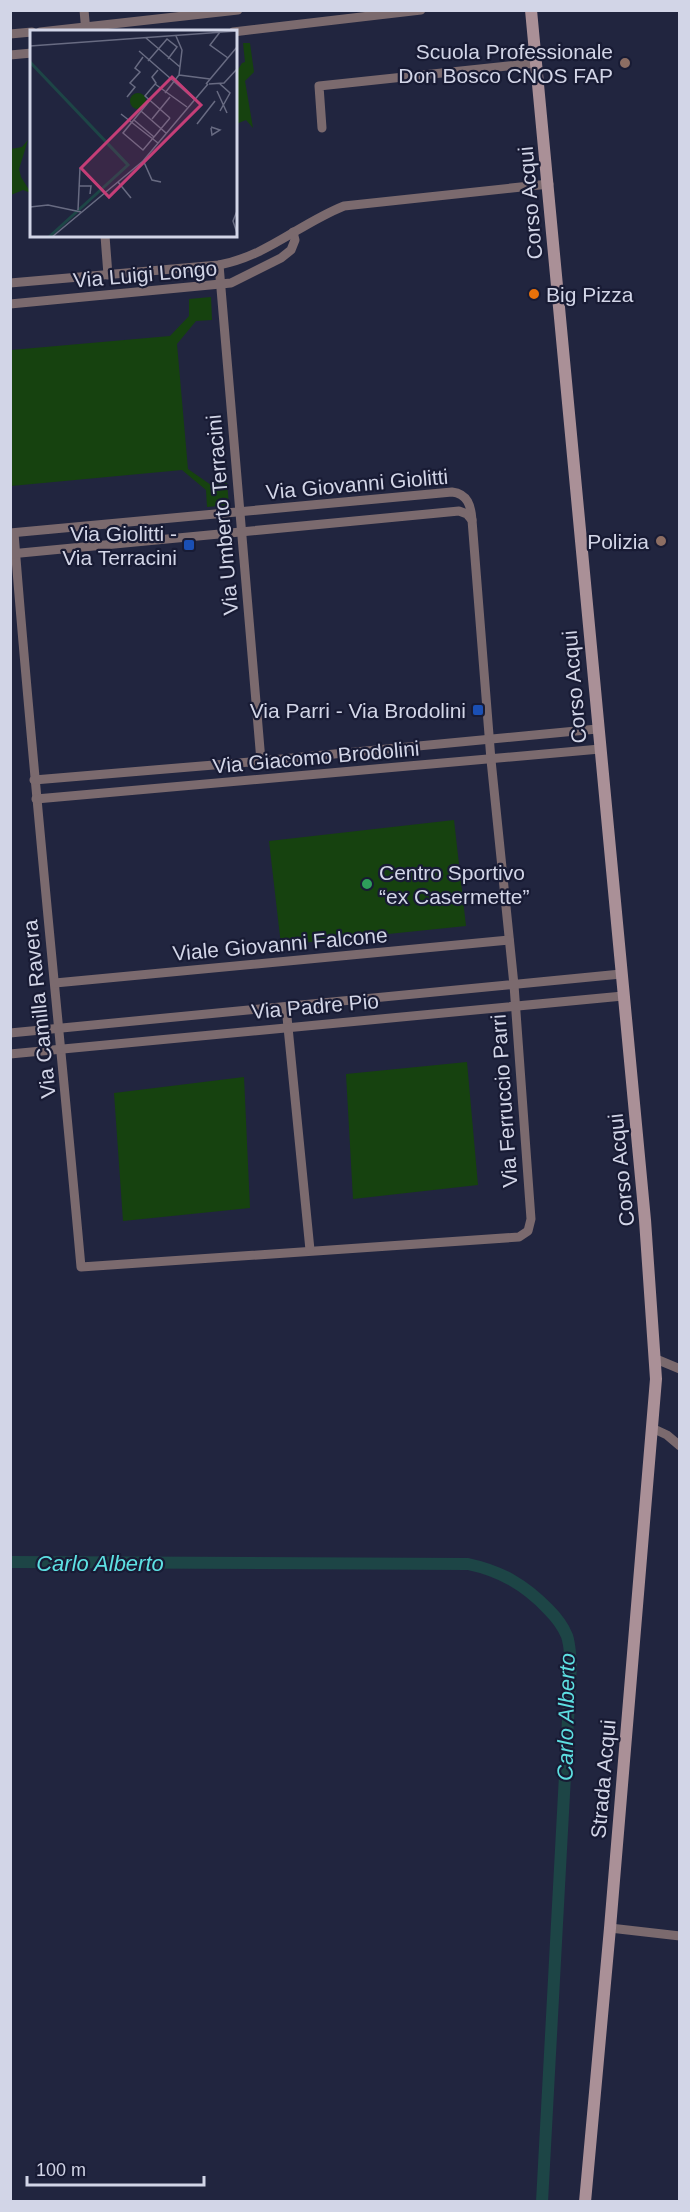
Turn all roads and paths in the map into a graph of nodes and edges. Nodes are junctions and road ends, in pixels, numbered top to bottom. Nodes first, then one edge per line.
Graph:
1 (84, 10) edge
2 (238, 10) edge
3 (422, 10) edge
4 (531, 10) edge
5 (86, 29) edge
6 (71, 30) edge
7 (30, 32) edge
8 (237, 32) edge
9 (10, 34) edge
10 (30, 53) edge
11 (10, 55) edge
12 (537, 63) junction
13 (322, 128) dead end
14 (549, 184) junction
15 (293, 232) junction
16 (105, 237) edge
17 (219, 265) junction
18 (108, 275) junction
19 (10, 283) edge
20 (220, 285) junction
21 (10, 304) edge
22 (240, 512) junction
23 (472, 520) junction
24 (12, 533) edge
25 (242, 533) junction
26 (13, 554) edge
27 (597, 729) junction
28 (489, 739) junction
29 (600, 749) junction
30 (491, 760) junction
31 (261, 761) junction
32 (34, 780) junction
33 (36, 799) junction
34 (509, 940) junction
35 (621, 974) junction
36 (54, 983) junction
37 (513, 985) junction
38 (623, 996) junction
39 (515, 1005) junction
40 (286, 1008) junction
41 (288, 1026) junction
42 (59, 1027) junction
43 (10, 1033) edge
44 (62, 1049) junction
45 (10, 1054) edge
46 (310, 1250) junction
47 (81, 1267) joint
48 (656, 1359) junction
49 (680, 1369) edge
50 (652, 1428) junction
51 (680, 1446) edge
52 (610, 1928) junction
53 (680, 1936) edge
54 (585, 2202) edge

1 - 5 street
2 - 5 street
3 - 8 street
4 - 12 street, Corso Acqui
5 - 6 street
7 - 9 street
10 - 11 street
12 - 13 street
12 - 14 street, Corso Acqui
14 - 15 street, Via Luigi Longo
14 - 27 street, Corso Acqui
15 - 17 street, Via Luigi Longo
15 - 20 street, Via Luigi Longo
16 - 18 street
17 - 18 street, Via Luigi Longo
17 - 20 street, Via Umberto Terracini
18 - 19 street, Via Luigi Longo
20 - 21 street, Via Luigi Longo
20 - 22 street, Via Umberto Terracini
22 - 23 street, Via Giovanni Giolitti
22 - 24 street, Via Giovanni Giolitti
22 - 25 street, Via Umberto Terracini
23 - 25 street, Via Giovanni Giolitti
23 - 28 street, Via Ferruccio Parri
24 - 26 street, Via Camilla Ravera
25 - 26 street, Via Giovanni Giolitti
25 - 31 street, Via Umberto Terracini
26 - 32 street, Via Camilla Ravera
27 - 28 street, Via Giacomo Brodolini
27 - 29 street, Corso Acqui
28 - 30 street, Via Ferruccio Parri
28 - 31 street, Via Giacomo Brodolini
29 - 30 street, Via Giacomo Brodolini
29 - 35 street, Corso Acqui
30 - 33 street, Via Giacomo Brodolini
30 - 34 street, Via Ferruccio Parri
31 - 32 street, Via Giacomo Brodolini
32 - 33 street, Via Camilla Ravera
33 - 36 street, Via Camilla Ravera
34 - 36 street, Viale Giovanni Falcone
34 - 37 street, Via Ferruccio Parri
35 - 37 street, Via Padre Pio
35 - 38 street, Corso Acqui
36 - 42 street, Via Camilla Ravera
37 - 39 street, Via Ferruccio Parri
37 - 40 street, Via Padre Pio
38 - 39 street, Via Padre Pio
38 - 48 street, Corso Acqui
39 - 41 street, Via Padre Pio
39 - 46 street, Via Ferruccio Parri
40 - 41 street
40 - 42 street, Via Padre Pio
41 - 44 street, Via Padre Pio
41 - 46 street
42 - 43 street, Via Padre Pio
42 - 44 street, Via Camilla Ravera
44 - 45 street, Via Padre Pio
44 - 47 street, Via Camilla Ravera
46 - 47 street, Via Ferruccio Parri
48 - 49 street
48 - 50 street, Strada Acqui
50 - 51 street
50 - 52 street, Strada Acqui
52 - 53 street
52 - 54 street, Strada Acqui

